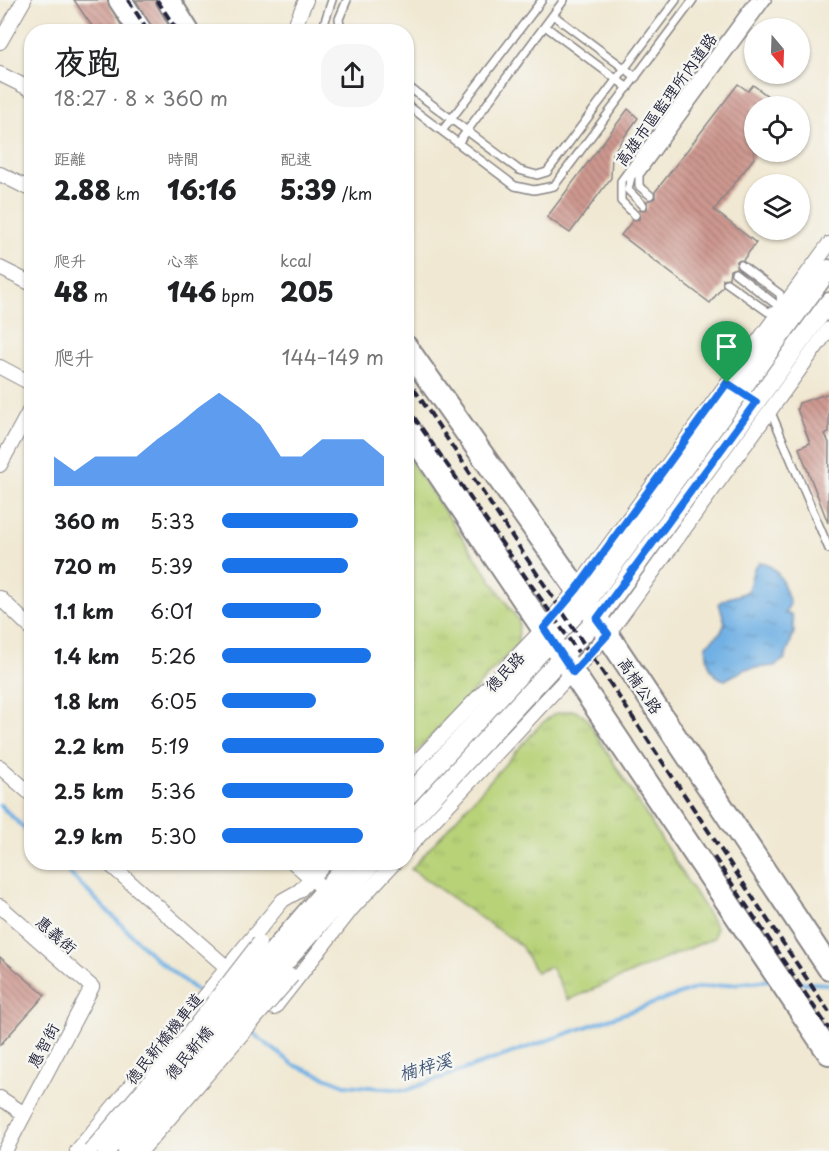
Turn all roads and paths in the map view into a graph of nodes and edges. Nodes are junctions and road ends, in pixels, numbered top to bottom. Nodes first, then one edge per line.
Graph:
1 (24, 0) edge
2 (120, 0) edge
3 (168, 0) edge
4 (306, 0) edge
5 (332, 0) edge
6 (347, 0) edge
7 (542, 0) edge
8 (564, 0) edge
9 (676, 0) edge
10 (693, 0) edge
11 (754, 0) edge
12 (760, 0) edge
13 (767, 0) edge
14 (553, 15) junction
15 (136, 24) edge
16 (183, 24) edge
17 (296, 24) edge
18 (326, 24) edge
19 (340, 24) edge
20 (545, 26) junction
21 (0, 42) edge
22 (624, 69) junction
23 (0, 74) edge
24 (636, 77) junction
25 (616, 79) junction
26 (24, 86) edge
27 (628, 88) junction
28 (414, 92) edge
29 (414, 110) edge
30 (451, 119) junction
31 (442, 130) junction
32 (467, 131) junction
33 (458, 143) junction
34 (0, 174) edge
35 (24, 186) edge
36 (650, 195) dead end
37 (643, 205) dead end
38 (635, 215) dead end
39 (829, 244) edge
40 (741, 265) dead end
41 (0, 268) edge
42 (829, 269) edge
43 (735, 273) dead end
44 (24, 280) edge
45 (727, 283) dead end
46 (829, 302) edge
47 (787, 313) junction
48 (829, 329) edge
49 (414, 358) edge
50 (0, 367) edge
51 (24, 380) edge
52 (733, 387) junction
53 (763, 406) junction
54 (24, 420) edge
55 (414, 437) edge
56 (0, 464) edge
57 (829, 549) edge
58 (0, 598) edge
59 (592, 611) junction
60 (24, 616) edge
61 (558, 649) junction
62 (414, 766) edge
63 (0, 767) edge
64 (24, 788) edge
65 (414, 790) edge
66 (414, 830) edge
67 (115, 870) edge
68 (302, 870) edge
69 (328, 870) edge
70 (345, 870) edge
71 (363, 870) edge
72 (379, 870) edge
73 (299, 891) junction
74 (331, 895) junction
75 (0, 906) edge
76 (276, 960) junction
77 (829, 968) edge
78 (222, 973) junction
79 (92, 987) joint
80 (829, 1053) edge
81 (0, 1098) edge
82 (24, 1113) junction
83 (5, 1151) edge
84 (77, 1151) edge
85 (90, 1151) edge
86 (106, 1151) edge
87 (127, 1151) edge
88 (141, 1151) edge

1 - 21 street
2 - 15 main road
3 - 16 main road
4 - 17 street
5 - 18 lane
6 - 19 lane
7 - 30 lane
8 - 14 lane
9 - 22 lane
10 - 24 lane
11 - 38 lane, 高雄市區監理所內道路
12 - 37 lane, 高雄市區監理所內道路
13 - 36 lane, 高雄市區監理所內道路
14 - 20 lane
14 - 22 lane
20 - 25 lane
20 - 32 lane
22 - 24 lane
22 - 25 lane
23 - 26 street
24 - 27 lane
25 - 27 lane
25 - 32 lane
27 - 33 lane
28 - 30 lane
29 - 31 lane
30 - 31 lane
30 - 32 lane
31 - 33 lane
32 - 33 lane
34 - 35 street
39 - 47 street, 德民路
40 - 47 lane
41 - 44 street
42 - 47 street, 德民路
43 - 47 lane
45 - 47 lane
46 - 53 street, 德民路
47 - 52 street, 德民路
48 - 53 street, 德民路
49 - 59 main road, 高楠公路
50 - 51 street
52 - 53 lane
52 - 59 street, 德民路
53 - 57 lane
53 - 59 street, 德民路
54 - 56 street
55 - 61 main road
58 - 60 street
59 - 61 street, 德民路
59 - 61 street, 德民路
59 - 77 main road, 高楠公路
61 - 62 street, 德民路
61 - 65 street, 德民路
61 - 66 street, 德民路
61 - 80 main road
63 - 64 street
67 - 78 street
68 - 74 street
69 - 74 street
70 - 74 street
71 - 74 street
72 - 74 street
73 - 74 street
73 - 76 street
73 - 78 street
74 - 76 street
74 - 78 street
75 - 79 street, 惠義街
76 - 85 street, 德民新橋機車道, bridge
76 - 86 street, 德民新橋, bridge
76 - 87 street, 德民新橋, bridge
76 - 88 street, bridge
78 - 84 street
79 - 82 street, 惠智街
81 - 82 street
82 - 83 street, 惠智街

